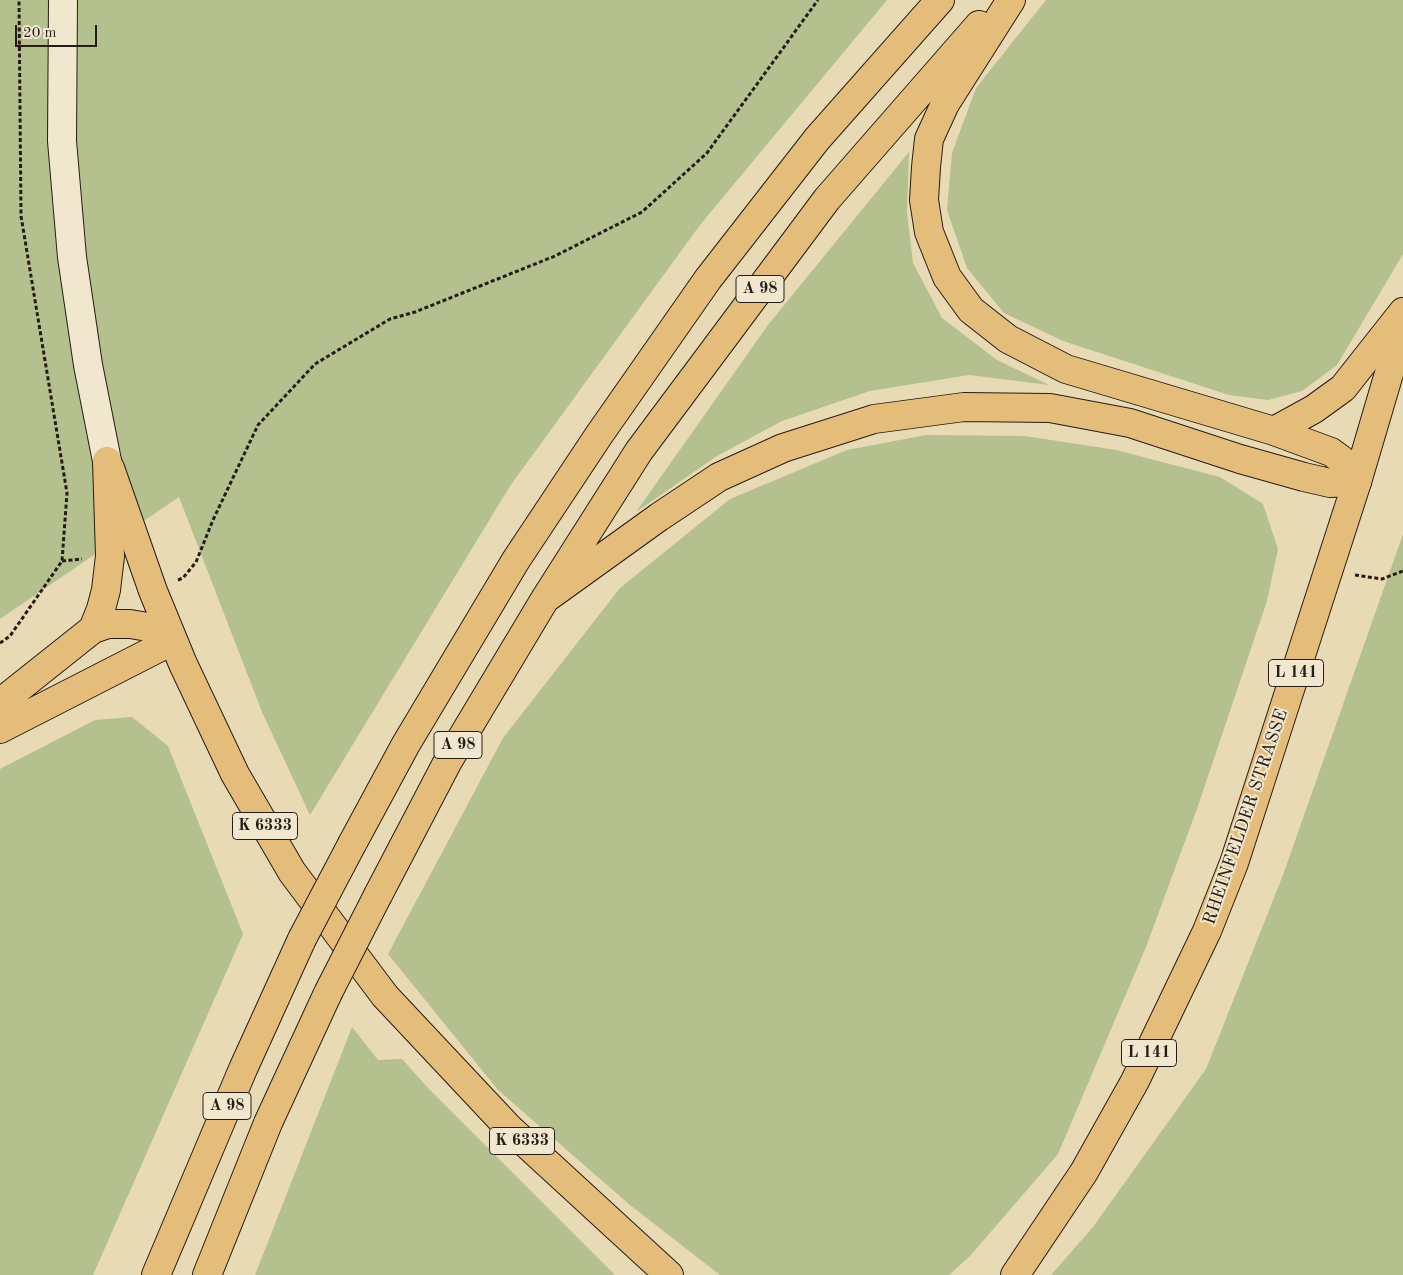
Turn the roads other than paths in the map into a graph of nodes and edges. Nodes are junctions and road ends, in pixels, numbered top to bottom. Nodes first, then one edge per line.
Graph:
1 (63, 0) edge
2 (940, 0) edge
3 (1001, 0) edge
4 (1011, 0) edge
5 (1403, 312) edge
6 (1403, 326) edge
7 (1274, 431) junction
8 (107, 461) junction
9 (1357, 482) junction
10 (545, 599) junction
11 (93, 628) junction
12 (172, 640) junction
13 (0, 703) edge
14 (0, 729) edge
15 (156, 1275) edge
16 (207, 1275) edge
17 (669, 1275) edge
18 (1015, 1275) edge

1 - 8 street, K 6333
2 - 15 main road, A 98, bridge
3 - 10 main road, A 98
4 - 7 main road
5 - 7 main road
6 - 9 main road, RHEINFELDER STRASSE
7 - 9 main road
8 - 11 main road
8 - 12 main road, K 6333
9 - 10 main road
9 - 18 main road, RHEINFELDER STRASSE / L 141
10 - 16 main road, A 98, bridge
11 - 12 main road
11 - 13 main road
12 - 14 main road
12 - 17 main road, K 6333

